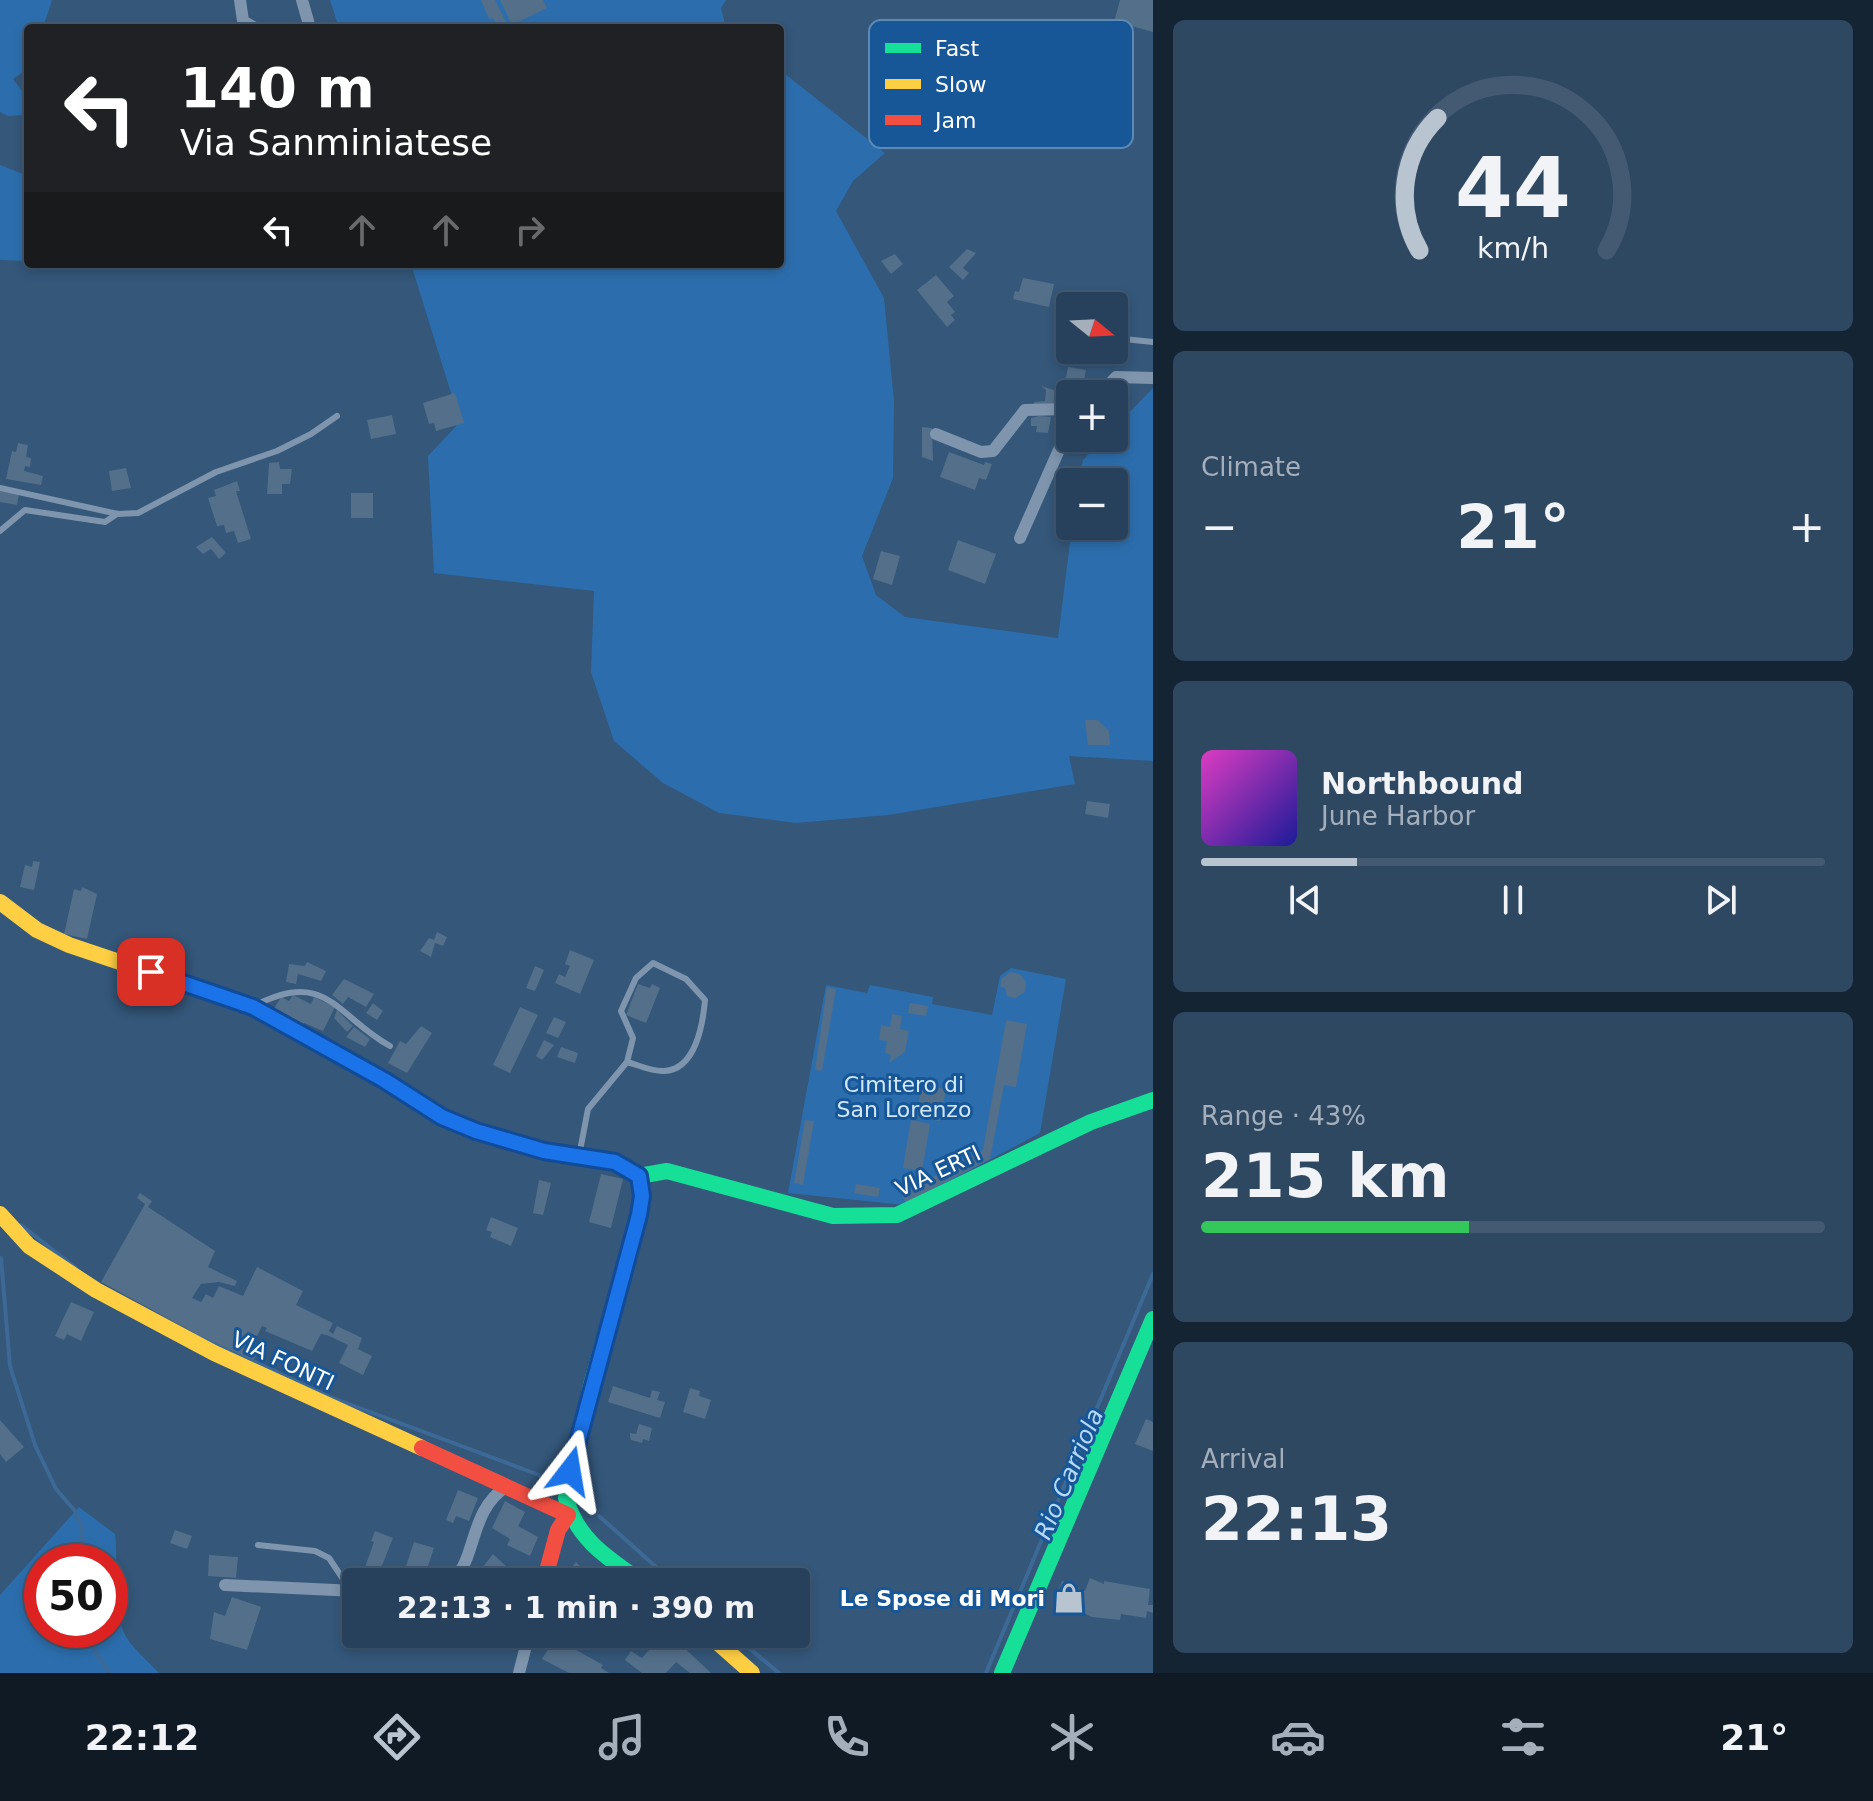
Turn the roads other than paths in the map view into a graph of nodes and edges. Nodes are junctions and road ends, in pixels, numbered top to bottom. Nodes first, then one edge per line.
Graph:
1 (240, 0) edge
2 (302, 0) edge
3 (248, 24) edge
4 (309, 24) edge
5 (1128, 339) edge
6 (1153, 342) edge
7 (1153, 378) edge
8 (1113, 380) edge
9 (1056, 409) edge
10 (337, 416) dead end
11 (936, 434) dead end
12 (1058, 452) edge
13 (0, 488) edge
14 (118, 514) junction
15 (0, 531) edge
16 (1020, 538) dead end
17 (0, 902) edge
18 (253, 1007) junction
19 (390, 1046) dead end
20 (627, 1062) junction
21 (1153, 1100) edge
22 (579, 1156) junction
23 (639, 1176) junction
24 (0, 1214) edge
25 (1153, 1319) edge
26 (506, 1487) junction
27 (568, 1515) junction
28 (258, 1545) dead end
29 (463, 1568) edge
30 (548, 1568) edge
31 (623, 1568) edge
32 (342, 1575) edge
33 (225, 1585) dead end
34 (342, 1590) edge
35 (525, 1648) edge
36 (724, 1648) edge
37 (519, 1673) edge
38 (752, 1673) edge
39 (1002, 1673) edge

1 - 3 street
2 - 4 street
5 - 6 lane
7 - 8 street
9 - 11 street
10 - 14 lane
12 - 16 street
13 - 14 lane
14 - 15 lane
17 - 18 main road
18 - 19 lane
18 - 22 main road
20 - 20 lane
20 - 22 lane
21 - 23 main road, VIA ERTI
22 - 23 main road
23 - 27 main road
24 - 26 main road, VIA FONTI
25 - 39 main road
26 - 27 main road, VIA FONTI
26 - 29 street
27 - 30 main road
27 - 31 main road
28 - 32 lane
33 - 34 street
35 - 37 street
36 - 38 main road

